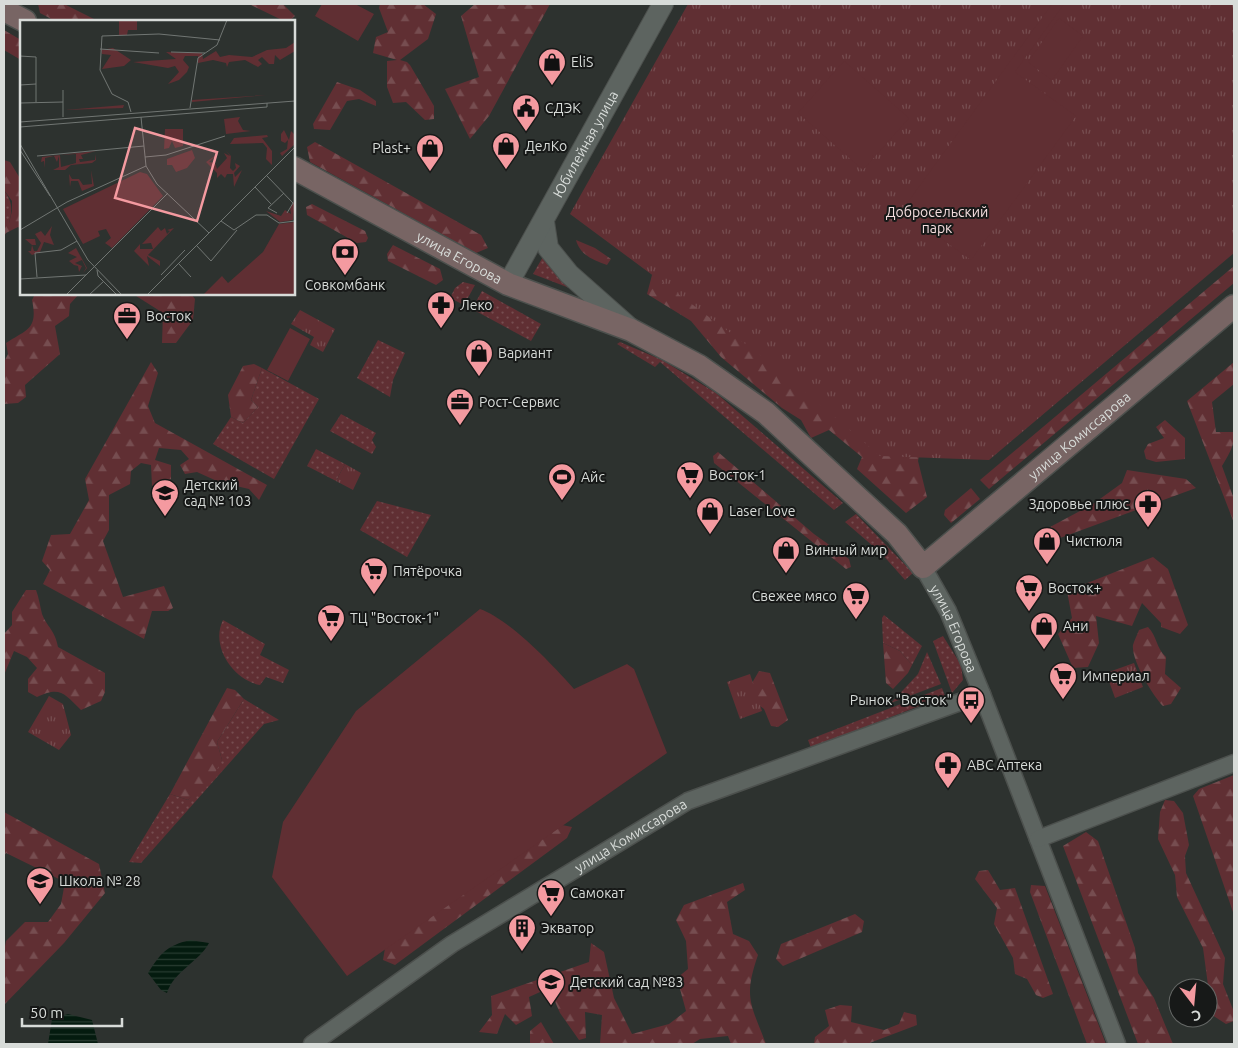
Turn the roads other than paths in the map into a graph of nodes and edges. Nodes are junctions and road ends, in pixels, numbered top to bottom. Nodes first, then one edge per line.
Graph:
1 (663, 4) edge
2 (4, 10) edge
3 (23, 20) edge
4 (295, 169) edge
5 (544, 222) junction
6 (508, 284) junction
7 (1234, 306) edge
8 (631, 330) junction
9 (923, 567) junction
10 (982, 694) junction
11 (1234, 763) edge
12 (1038, 839) junction
13 (312, 1044) edge
14 (1117, 1044) edge

1 - 5 street, Юбилейная улица
2 - 3 main road
4 - 6 main road, улица Егорова
5 - 6 street, Юбилейная улица
5 - 8 street, улица Егорова
6 - 8 main road, улица Егорова
7 - 9 main road, улица Комиссарова
8 - 9 main road, улица Егорова
9 - 10 street, улица Егорова
10 - 12 street, улица Егорова
10 - 13 street, улица Комиссарова
11 - 12 street
12 - 14 street, улица Егорова

